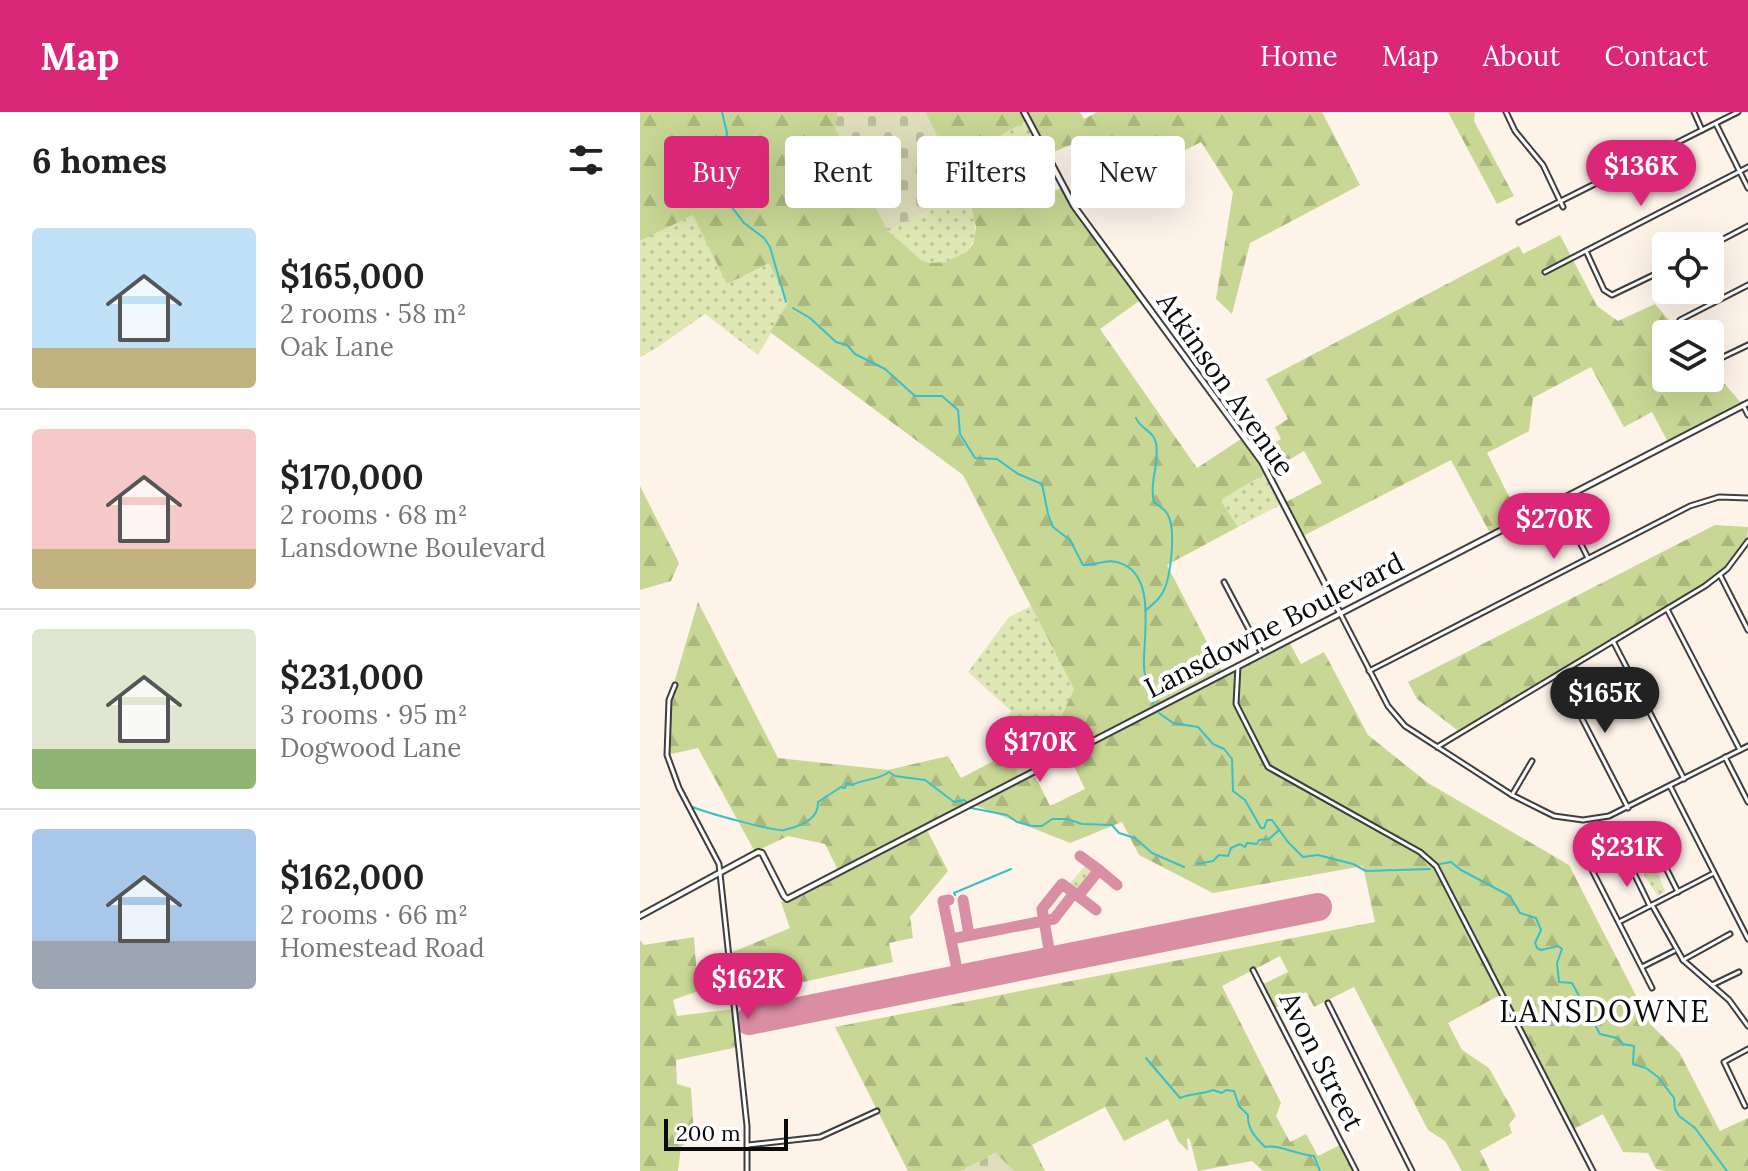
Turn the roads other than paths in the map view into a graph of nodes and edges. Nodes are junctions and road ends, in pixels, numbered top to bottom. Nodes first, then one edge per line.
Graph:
1 (1024, 112) edge
2 (1506, 112) edge
3 (1694, 112) edge
4 (1738, 112) edge
5 (1716, 123) junction
6 (1702, 130) junction
7 (1748, 167) edge
8 (1740, 172) junction
9 (1748, 188) edge
10 (1561, 201) junction
11 (1563, 207) dead end
12 (1519, 222) dead end
13 (1748, 226) edge
14 (1724, 239) edge
15 (1586, 251) junction
16 (1545, 272) dead end
17 (1652, 276) edge
18 (1748, 285) edge
19 (1680, 320) dead end
20 (1748, 345) edge
21 (1724, 357) edge
22 (1746, 404) edge
23 (1748, 415) edge
24 (1748, 498) edge
25 (1559, 500) junction
26 (1748, 541) edge
27 (1588, 558) junction
28 (1720, 575) junction
29 (1224, 582) dead end
30 (1667, 609) junction
31 (1340, 613) junction
32 (1748, 630) edge
33 (1613, 641) junction
34 (1262, 654) junction
35 (1238, 666) junction
36 (1369, 671) junction
37 (1559, 674) junction
38 (675, 685) dead end
39 (1748, 746) edge
40 (1435, 748) junction
41 (1740, 750) junction
42 (1725, 757) junction
43 (1532, 761) dead end
44 (1684, 779) junction
45 (1670, 786) junction
46 (1512, 795) junction
47 (1748, 802) edge
48 (1628, 808) junction
49 (1662, 860) dead end
50 (1628, 861) dead end
51 (1591, 868) dead end
52 (719, 872) junction
53 (1714, 873) junction
54 (1678, 892) junction
55 (1651, 905) junction
56 (640, 916) edge
57 (1619, 922) junction
58 (1730, 934) dead end
59 (1748, 939) edge
60 (1676, 950) junction
61 (1683, 960) junction
62 (1642, 967) junction
63 (1253, 970) dead end
64 (1739, 972) dead end
65 (1712, 985) junction
66 (1652, 988) dead end
67 (1328, 1003) dead end
68 (1748, 1026) edge
69 (1748, 1049) edge
70 (1745, 1106) dead end
71 (877, 1111) dead end
72 (748, 1145) junction
73 (747, 1171) edge
74 (1356, 1171) edge
75 (1412, 1171) edge
76 (1593, 1171) edge

1 - 31 street, Atkinson Avenue
2 - 10 street
3 - 6 street
4 - 5 street
5 - 6 street
5 - 8 street
6 - 10 street
7 - 8 street
8 - 9 street
8 - 15 street
10 - 11 street
10 - 12 street
13 - 14 street
15 - 16 street
15 - 17 street
18 - 19 street
20 - 21 street
22 - 23 street
22 - 25 street, Lansdowne Boulevard
24 - 27 street
25 - 27 street
25 - 31 street, Lansdowne Boulevard
26 - 28 street
27 - 36 street
28 - 30 street
28 - 32 street
29 - 34 street
30 - 33 street
30 - 41 street
31 - 34 street, Lansdowne Boulevard
31 - 36 street, Atkinson Avenue
33 - 37 street
33 - 44 street
34 - 35 street, Lansdowne Boulevard
35 - 52 street, Lansdowne Boulevard
35 - 76 street
36 - 40 street, Atkinson Avenue
37 - 40 street
37 - 48 street
38 - 52 street
39 - 41 street, Atkinson Avenue
40 - 46 street, Atkinson Avenue
41 - 42 street, Atkinson Avenue
42 - 44 street, Atkinson Avenue
42 - 47 street
43 - 46 street
44 - 45 street, Atkinson Avenue
45 - 48 street, Atkinson Avenue
45 - 53 street
46 - 48 street, Atkinson Avenue
49 - 54 street
50 - 55 street
51 - 57 street
52 - 56 street
52 - 72 street
53 - 54 street
53 - 59 street
54 - 55 street
55 - 57 street
55 - 60 street
57 - 62 street
58 - 61 street
60 - 61 street
60 - 62 street
61 - 65 street
62 - 66 street
63 - 74 street, Avon Street
64 - 65 street
65 - 68 street
67 - 75 street
69 - 70 street
71 - 72 street
72 - 73 street

